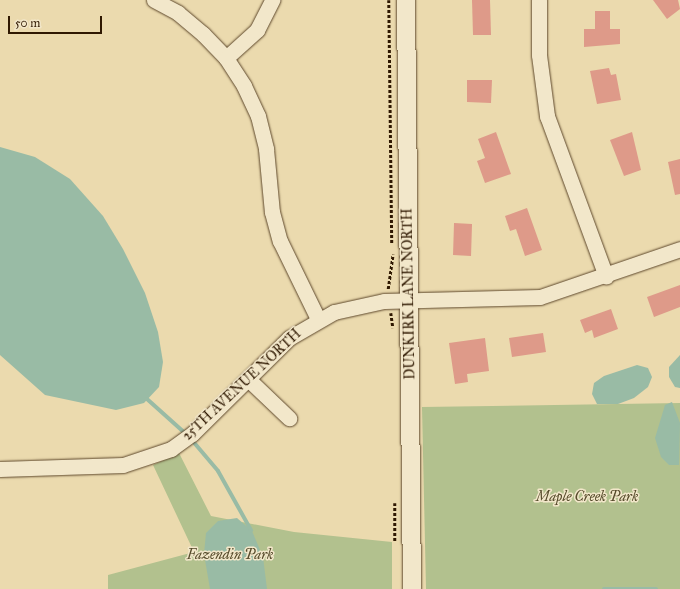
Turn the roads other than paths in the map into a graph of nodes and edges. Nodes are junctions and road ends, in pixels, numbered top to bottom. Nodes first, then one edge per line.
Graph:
1 (154, 0) edge
2 (272, 0) edge
3 (406, 0) edge
4 (539, 0) edge
5 (226, 58) junction
6 (680, 248) edge
7 (606, 276) junction
8 (409, 301) junction
9 (318, 319) junction
10 (248, 379) junction
11 (289, 418) dead end
12 (0, 468) edge
13 (412, 589) edge

1 - 5 street
2 - 5 street
3 - 8 street, DUNKIRK LANE NORTH
4 - 7 street
5 - 9 street
6 - 7 street, 25TH AVENUE NORTH
7 - 8 street, 25TH AVENUE NORTH
8 - 9 street, 25TH AVENUE NORTH
8 - 13 street, DUNKIRK LANE NORTH
9 - 10 street, 25TH AVENUE NORTH
10 - 11 street
10 - 12 street, 25TH AVENUE NORTH

